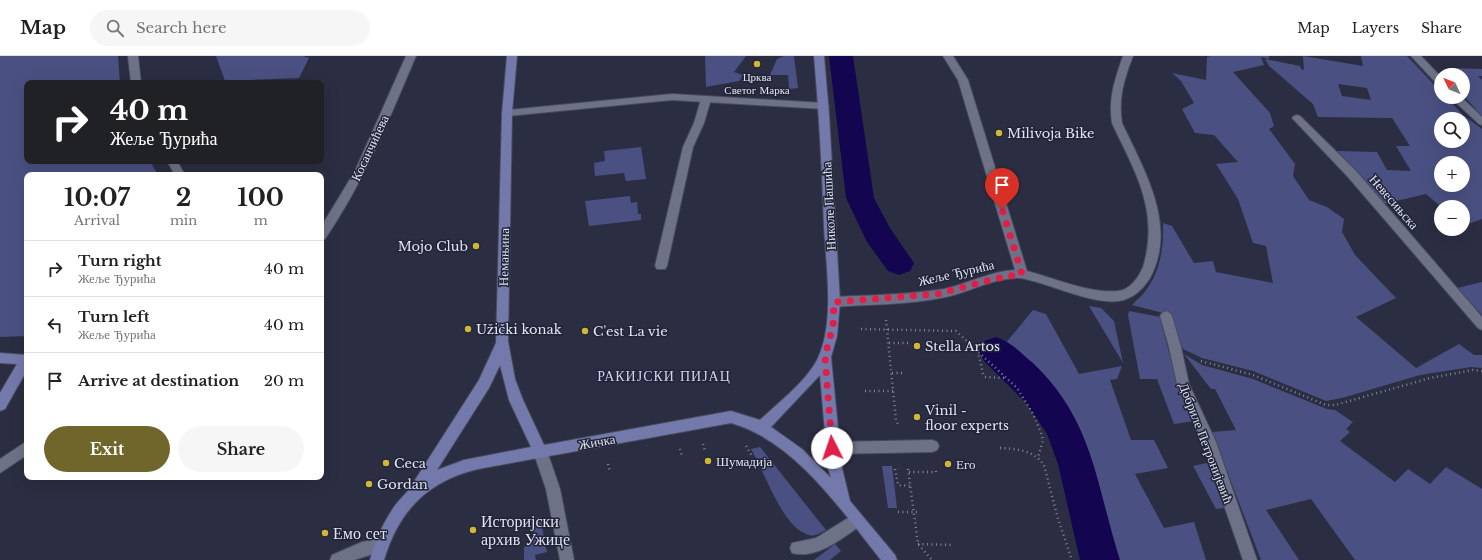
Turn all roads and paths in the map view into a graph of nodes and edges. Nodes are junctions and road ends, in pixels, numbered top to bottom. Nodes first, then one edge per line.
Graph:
1 (133, 56) edge
2 (411, 56) edge
3 (512, 56) edge
4 (819, 56) edge
5 (948, 56) edge
6 (1128, 56) edge
7 (1416, 56) edge
8 (1434, 75) edge
9 (136, 80) edge
10 (706, 99) junction
11 (1463, 104) edge
12 (824, 106) junction
13 (507, 113) junction
14 (1297, 118) dead end
15 (1482, 122) edge
16 (324, 231) edge
17 (661, 266) dead end
18 (1022, 274) junction
19 (834, 302) junction
20 (1166, 316) dead end
21 (887, 322) dead end
22 (1482, 325) edge
23 (861, 329) dead end
24 (887, 330) junction
25 (502, 341) junction
26 (889, 343) junction
27 (911, 343) dead end
28 (978, 350) junction
29 (825, 356) junction
30 (0, 358) edge
31 (24, 360) edge
32 (1202, 361) dead end
33 (24, 365) edge
34 (1482, 371) edge
35 (892, 373) junction
36 (904, 373) dead end
37 (981, 373) dead end
38 (985, 377) dead end
39 (1007, 378) junction
40 (865, 391) dead end
41 (894, 391) junction
42 (0, 405) edge
43 (899, 426) dead end
44 (762, 427) junction
45 (703, 443) dead end
46 (932, 446) dead end
47 (680, 448) dead end
48 (832, 448) junction
49 (1000, 448) dead end
50 (24, 450) edge
51 (748, 450) dead end
52 (540, 451) junction
53 (705, 451) dead end
54 (682, 456) dead end
55 (752, 456) dead end
56 (1038, 457) junction
57 (608, 464) dead end
58 (908, 466) dead end
59 (935, 466) dead end
60 (0, 467) edge
61 (610, 472) dead end
62 (908, 472) junction
63 (897, 478) dead end
64 (910, 486) junction
65 (415, 494) junction
66 (846, 507) junction
67 (898, 512) dead end
68 (913, 512) junction
69 (919, 512) dead end
70 (856, 520) junction
71 (918, 544) junction
72 (381, 545) junction
73 (954, 545) dead end
74 (797, 548) dead end
75 (337, 560) edge
76 (377, 560) edge
77 (567, 560) edge
78 (890, 560) edge
79 (932, 560) edge
80 (1072, 560) edge
81 (1250, 560) edge

1 - 9 street
2 - 16 street, Косанчићева
3 - 13 main road, Немањина
4 - 12 main road, Николе Пашића
5 - 18 street
6 - 18 street
7 - 8 street
10 - 12 street
10 - 13 street
10 - 17 street
11 - 15 street
12 - 19 main road, Николе Пашића
13 - 25 main road, Немањина
14 - 22 street, Невесињска
18 - 19 street, Жеље Ђурића
19 - 29 main road, Николе Пашића
20 - 81 street, Добриле Петронијевић
21 - 24 path
23 - 24 path
24 - 26 path
24 - 28 path
25 - 52 main road, Немањина
25 - 65 main road
26 - 27 path
26 - 35 path
28 - 37 path
28 - 39 path
29 - 44 main road, Николе Пашића
29 - 48 main road, Николе Пашића
30 - 31 main road
32 - 34 path
33 - 42 main road
35 - 36 path
35 - 41 path
38 - 39 path
39 - 56 path
40 - 41 path
41 - 43 path
44 - 52 main road, Жичка
44 - 66 main road, Николе Пашића
45 - 53 path
46 - 48 street
47 - 54 path
48 - 66 main road, Николе Пашића
49 - 56 path
50 - 60 street
51 - 55 path
52 - 65 main road, Жичка
52 - 77 street
56 - 80 path
57 - 61 path
58 - 62 path
59 - 62 path
62 - 64 path
63 - 64 path
64 - 68 path
65 - 72 main road
66 - 70 main road, Николе Пашића
67 - 68 path
68 - 69 path
68 - 71 path
70 - 74 street
70 - 78 main road, Николе Пашића
71 - 73 path
71 - 79 path
72 - 75 street
72 - 76 main road

